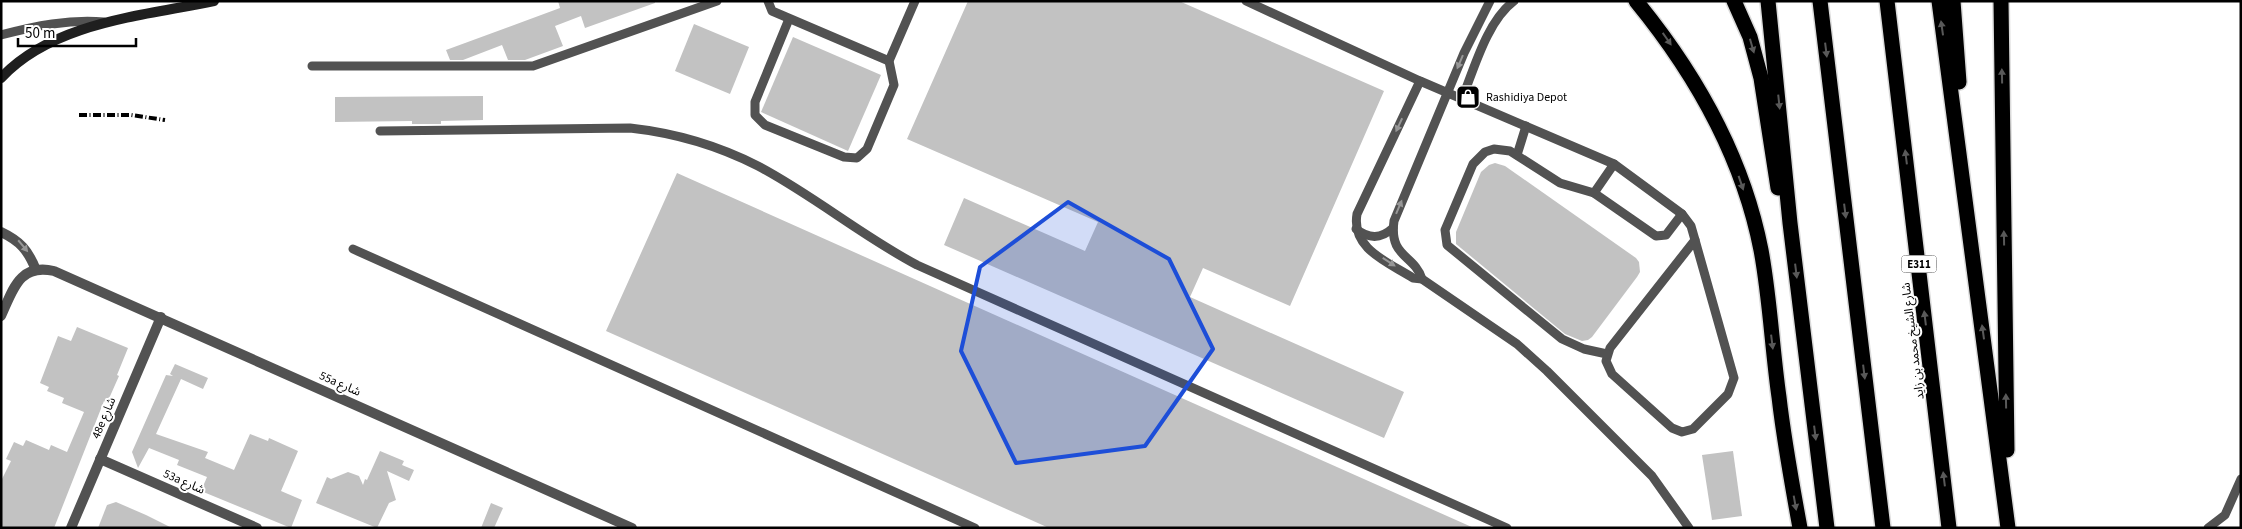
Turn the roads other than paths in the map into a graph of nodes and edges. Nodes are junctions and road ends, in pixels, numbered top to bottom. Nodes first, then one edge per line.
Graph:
1 (214, 1) edge
2 (717, 1) edge
3 (768, 1) edge
4 (915, 1) edge
5 (1246, 1) edge
6 (1490, 1) edge
7 (1514, 1) edge
8 (1636, 1) edge
9 (1734, 1) edge
10 (1768, 1) edge
11 (1820, 1) edge
12 (1886, 1) edge
13 (1939, 1) edge
14 (1953, 1) edge
15 (2001, 1) edge
16 (789, 19) junction
17 (112, 22) junction
18 (1478, 24) junction
19 (1491, 30) junction
20 (1, 35) edge
21 (889, 61) junction
22 (312, 66) dead end
23 (1, 78) edge
24 (1420, 81) junction
25 (1447, 93) junction
26 (1462, 99) junction
27 (1526, 126) junction
28 (380, 131) dead end
29 (1517, 155) junction
30 (1614, 164) junction
31 (1594, 193) junction
32 (1682, 214) junction
33 (1968, 215) junction
34 (1790, 223) junction
35 (1393, 228) junction
36 (1356, 230) junction
37 (1, 232) edge
38 (1695, 240) junction
39 (353, 250) dead end
40 (36, 270) junction
41 (1422, 279) junction
42 (1, 316) edge
43 (161, 318) junction
44 (1606, 354) junction
45 (100, 459) junction
46 (2241, 479) edge
47 (2008, 524) edge
48 (71, 528) edge
49 (257, 528) edge
50 (632, 528) edge
51 (975, 528) edge
52 (1507, 528) edge
53 (1689, 528) edge
54 (1800, 528) edge
55 (1826, 528) edge
56 (1883, 528) edge
57 (1950, 528) edge
58 (2208, 528) edge

1 - 17 street
2 - 22 lane
3 - 16 lane
4 - 21 lane
5 - 24 lane
6 - 18 lane
7 - 19 lane
8 -> 54 highway
9 -> 34 highway
10 -> 34 highway
11 -> 56 highway
57 -> 12 highway, شارع الشيخ محمد بن زايد / E311
33 -> 13 highway
14 - 33 highway
47 -> 15 highway
16 - 21 lane
16 - 21 lane
17 - 20 lane
17 - 23 street
18 - 19 lane
18 -> 25 lane
19 - 26 lane
24 - 25 lane
24 -> 36 lane
25 - 26 lane
35 -> 25 lane
26 - 27 lane
27 - 29 lane
27 - 30 lane
28 - 52 lane
29 - 31 lane
29 - 44 lane
30 - 31 lane
30 - 32 lane
31 - 32 lane
32 - 38 lane
47 -> 33 highway
34 -> 55 highway
35 - 36 lane
35 - 41 lane
36 -> 41 lane
37 -> 40 street
38 - 44 lane
38 - 44 lane
39 - 51 lane
40 - 42 street
40 - 43 street, 55a شارع
41 - 53 lane
43 - 45 street, 48e شارع
43 - 50 street, 55a شارع
45 - 48 street, 48e شارع
45 - 49 street, 53a شارع
46 - 58 lane

